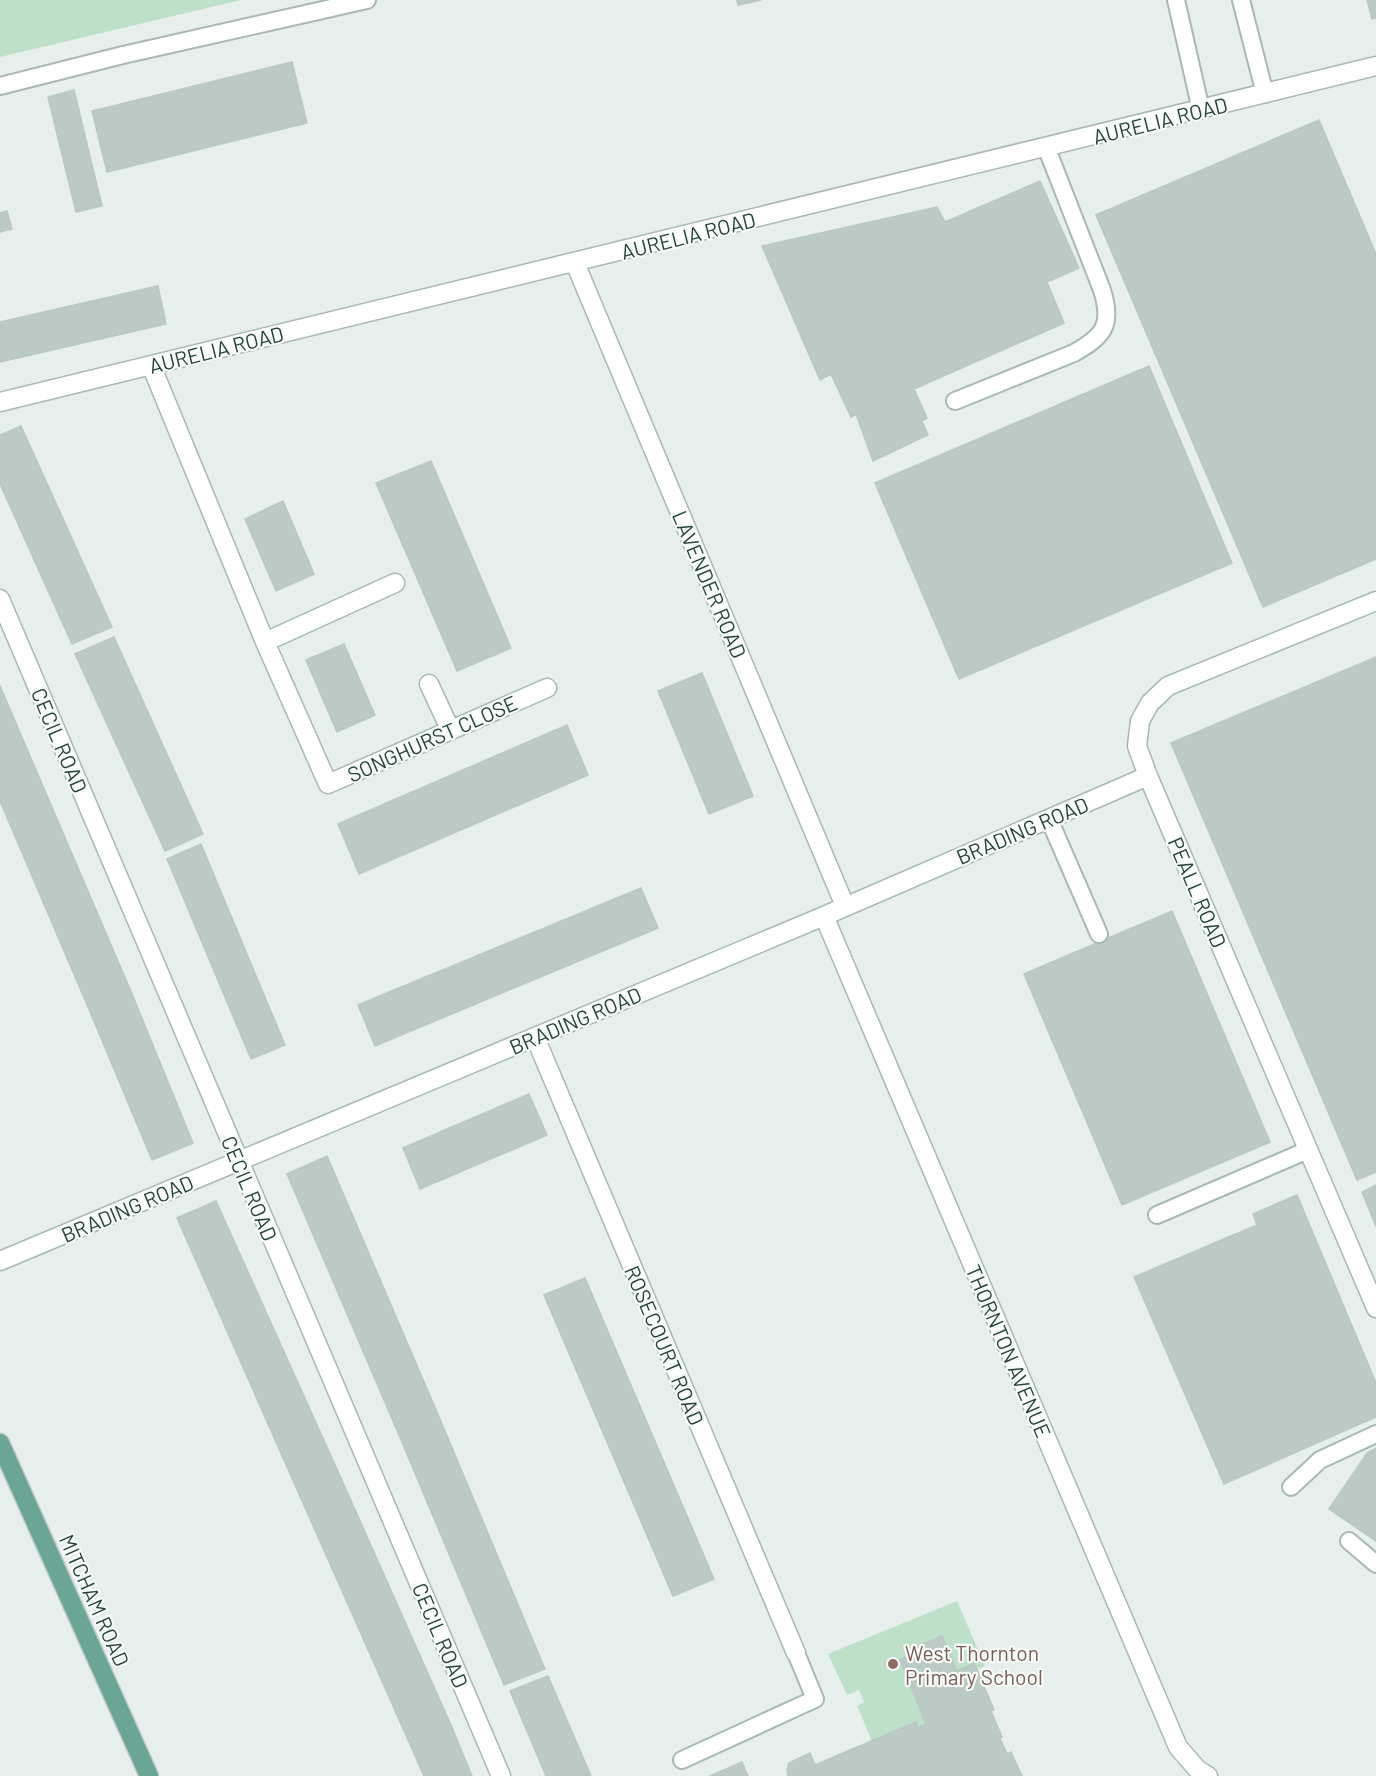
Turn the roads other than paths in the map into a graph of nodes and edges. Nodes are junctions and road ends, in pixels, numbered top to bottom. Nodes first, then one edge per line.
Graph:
1 (367, 0) edge
2 (1176, 0) edge
3 (1240, 0) edge
4 (1376, 66) edge
5 (0, 86) edge
6 (1265, 94) junction
7 (1201, 110) junction
8 (1047, 149) junction
9 (575, 263) junction
10 (151, 365) junction
11 (956, 401) dead end
12 (0, 402) edge
13 (395, 583) dead end
14 (0, 599) edge
15 (1376, 601) edge
16 (265, 642) junction
17 (429, 684) dead end
18 (547, 688) dead end
19 (450, 729) junction
20 (1148, 776) junction
21 (1049, 819) junction
22 (845, 906) junction
23 (824, 916) junction
24 (1099, 934) dead end
25 (535, 1037) junction
26 (1308, 1150) junction
27 (239, 1161) junction
28 (1157, 1215) dead end
29 (0, 1261) edge
30 (1376, 1308) edge
31 (1376, 1434) edge
32 (0, 1443) edge
33 (1291, 1487) dead end
34 (1349, 1541) dead end
35 (1376, 1564) edge
36 (796, 1653) joint
37 (682, 1760) dead end
38 (148, 1776) edge
39 (501, 1776) edge
40 (1208, 1776) edge

1 - 5 lane
2 - 7 lane
3 - 6 lane
4 - 6 street, AURELIA ROAD
6 - 7 street, AURELIA ROAD
7 - 8 street, AURELIA ROAD
8 - 9 street, AURELIA ROAD
8 - 11 lane
9 - 10 street, AURELIA ROAD
9 - 22 street, LAVENDER ROAD
10 - 12 street, AURELIA ROAD
10 - 16 street, SONGHURST CLOSE
13 - 16 street
14 - 27 street, CECIL ROAD
15 - 20 street, PEALL ROAD
16 - 19 street, SONGHURST CLOSE
17 - 19 street
18 - 19 street, SONGHURST CLOSE
20 - 21 street, BRADING ROAD
20 - 26 street, PEALL ROAD
21 - 22 street, BRADING ROAD
21 - 24 lane
22 - 23 street, BRADING ROAD
23 - 25 street, BRADING ROAD
23 - 40 street, THORNTON AVENUE
25 - 27 street, BRADING ROAD
25 - 36 street, ROSECOURT ROAD
26 - 28 lane
26 - 30 street, PEALL ROAD
27 - 29 street, BRADING ROAD
27 - 39 street, CECIL ROAD
31 - 33 lane
32 - 38 main road, MITCHAM ROAD
34 - 35 lane
36 - 37 lane

